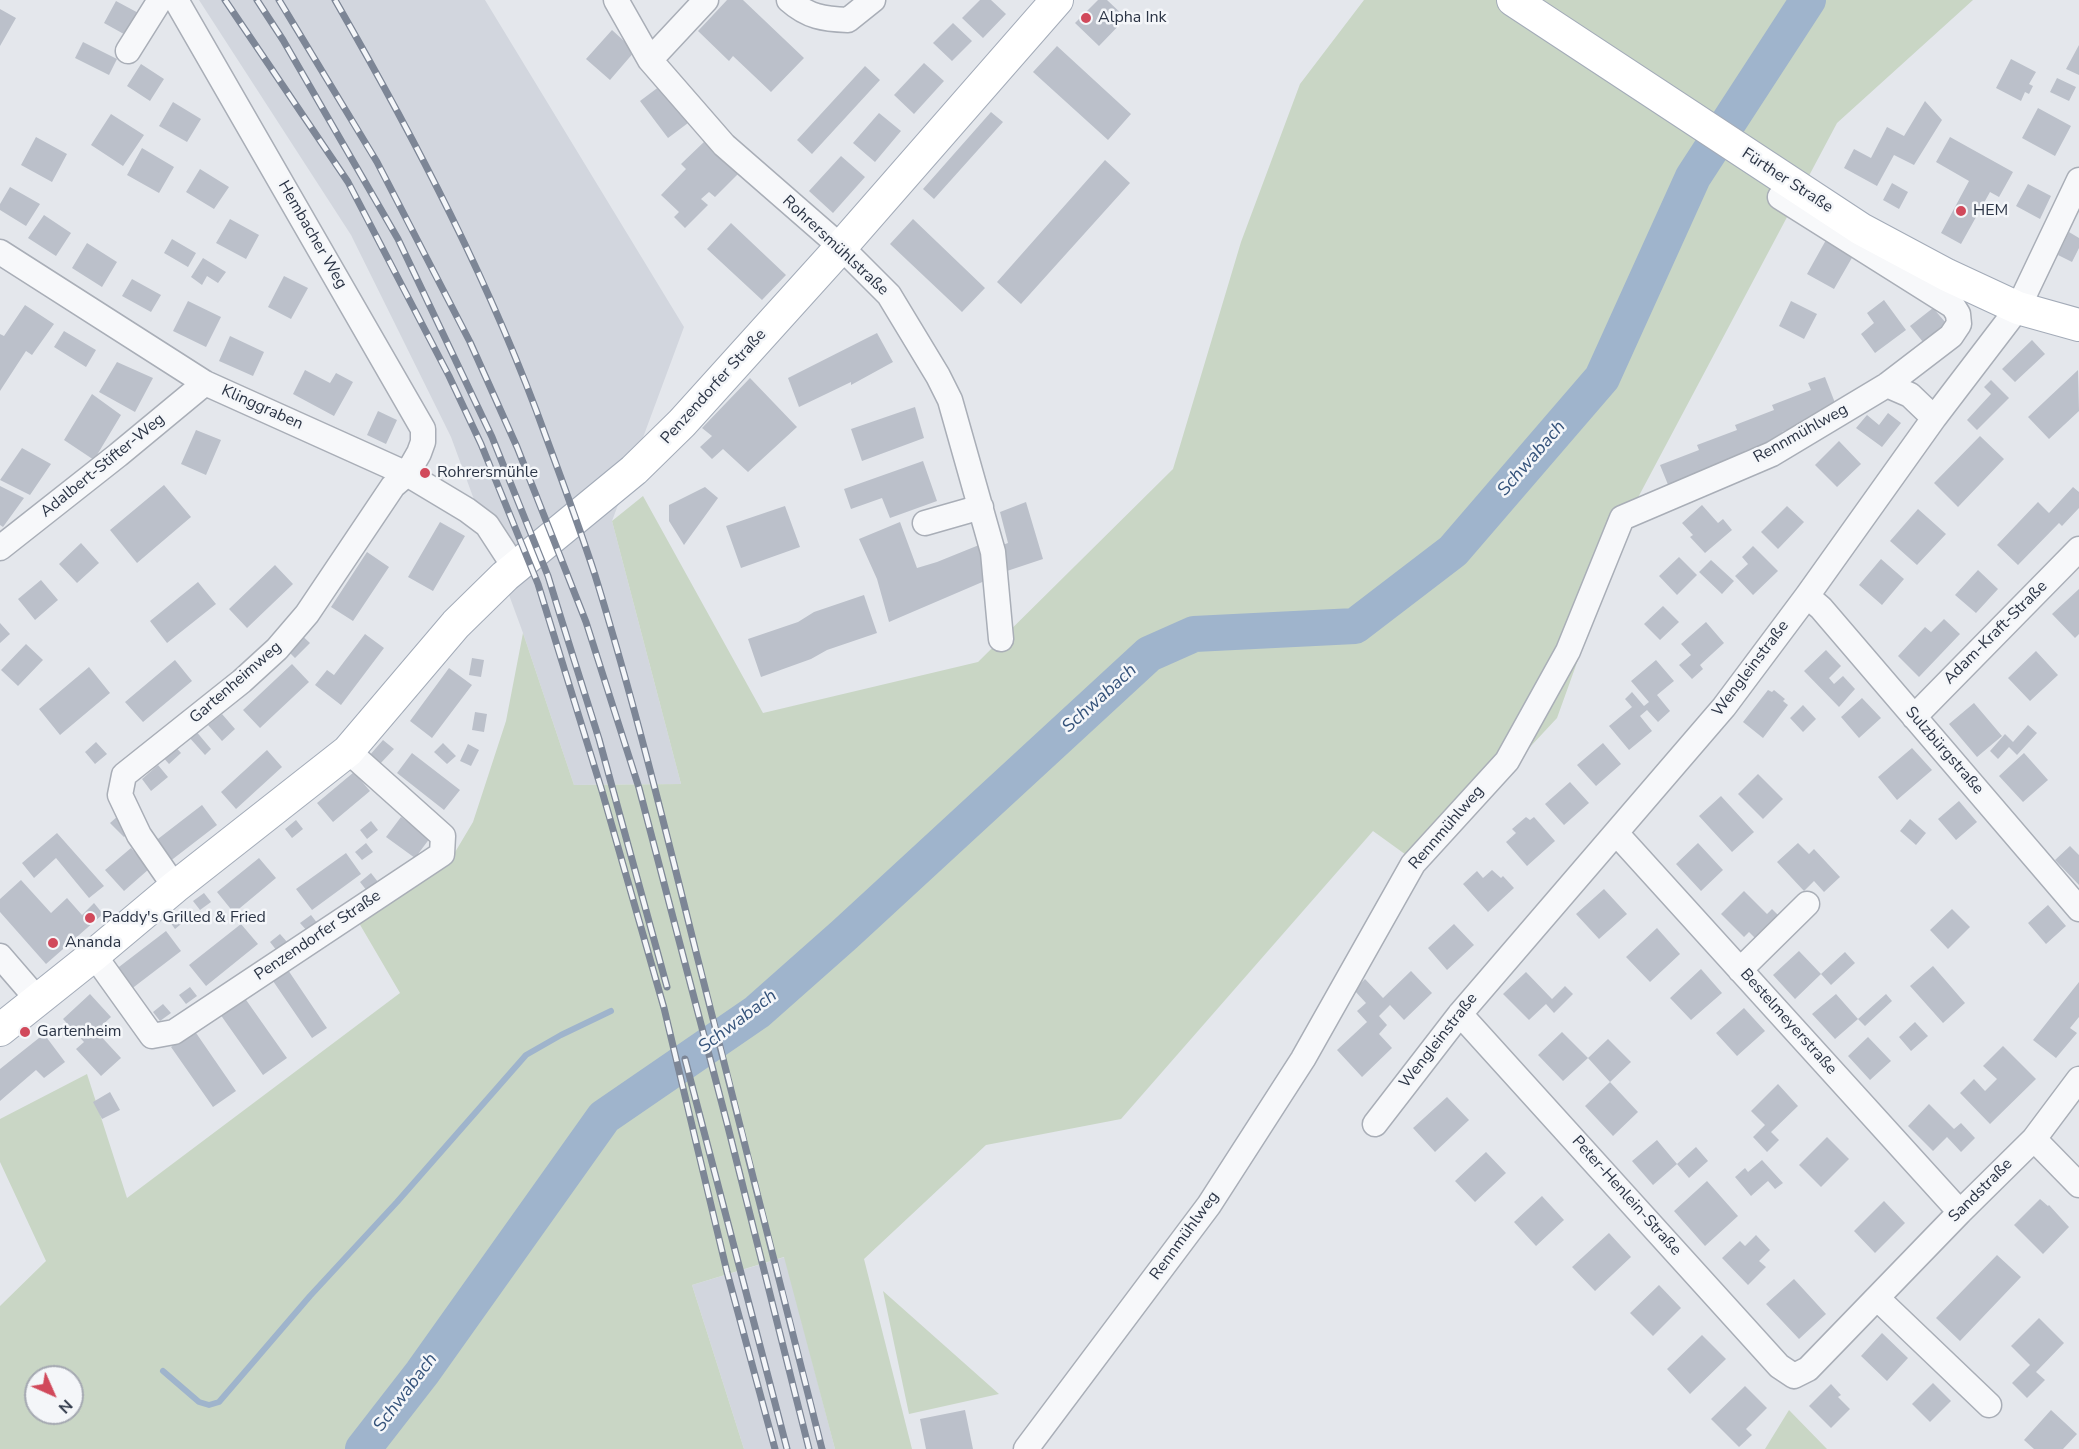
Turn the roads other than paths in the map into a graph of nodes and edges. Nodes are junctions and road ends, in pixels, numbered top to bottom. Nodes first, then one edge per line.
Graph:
1 (160, 0) edge
2 (176, 0) edge
3 (616, 0) edge
4 (706, 0) edge
5 (789, 0) edge
6 (873, 0) edge
7 (1057, 0) edge
8 (1513, 0) edge
9 (128, 51) dead end
10 (650, 60) junction
11 (2079, 180) edge
12 (1780, 197) dead end
13 (841, 247) junction
14 (0, 252) edge
15 (2018, 308) junction
16 (2079, 325) edge
17 (206, 382) junction
18 (1887, 385) junction
19 (1934, 418) junction
20 (407, 474) junction
21 (981, 507) junction
22 (925, 523) dead end
23 (0, 548) edge
24 (2079, 549) edge
25 (515, 568) junction
26 (1807, 596) junction
27 (1001, 639) dead end
28 (1914, 717) junction
29 (348, 751) junction
30 (1616, 832) junction
31 (175, 887) junction
32 (1807, 904) dead end
33 (2079, 909) edge
34 (94, 955) junction
35 (0, 956) edge
36 (1740, 969) junction
37 (38, 999) junction
38 (1460, 1014) junction
39 (0, 1030) edge
40 (2079, 1079) edge
41 (1375, 1124) dead end
42 (2034, 1139) junction
43 (2079, 1185) edge
44 (1960, 1212) junction
45 (1877, 1298) junction
46 (1794, 1376) joint
47 (1989, 1405) dead end
48 (1026, 1449) edge

1 - 9 street
2 - 20 street, Hembacher Weg
3 - 10 street, Rohrersmühlstraße
4 - 10 street
5 - 6 street
7 - 13 main road, Penzendorfer Straße
8 - 15 main road, Fürther Straße
10 - 13 street, Rohrersmühlstraße
11 - 15 street, Wengleinstraße
12 - 18 street, Rennmühlweg
13 - 21 street, Rohrersmühlstraße
13 - 25 main road, Penzendorfer Straße
14 - 17 street, Klinggraben
15 - 16 main road, Fürther Straße
15 - 19 street, Wengleinstraße
17 - 20 street, Klinggraben
17 - 23 street, Adalbert-Stifter-Weg
18 - 19 street
18 - 48 street, Rennmühlweg
19 - 26 street, Wengleinstraße
20 - 25 street, Klinggraben
20 - 31 street, Gartenheimweg
21 - 22 street
21 - 27 street, Rohrersmühlstraße
24 - 28 street, Adam-Kraft-Straße
25 - 29 main road, Penzendorfer Straße
26 - 28 street, Sulzbürgstraße
26 - 30 street, Wengleinstraße
28 - 33 street, Sulzbürgstraße
29 - 31 main road, Penzendorfer Straße
29 - 34 street, Penzendorfer Straße
30 - 36 street, Bestelmeyerstraße
30 - 38 street, Wengleinstraße
31 - 34 main road, Penzendorfer Straße
32 - 36 street
34 - 37 main road, Penzendorfer Straße
35 - 37 street
36 - 44 street, Bestelmeyerstraße
37 - 39 main road, Penzendorfer Straße
38 - 41 street, Wengleinstraße
38 - 46 street, Peter-Henlein-Straße
40 - 42 street, Sandstraße
42 - 43 street
42 - 44 street, Sandstraße
44 - 45 street, Sandstraße
45 - 46 street, Sandstraße
45 - 47 street

